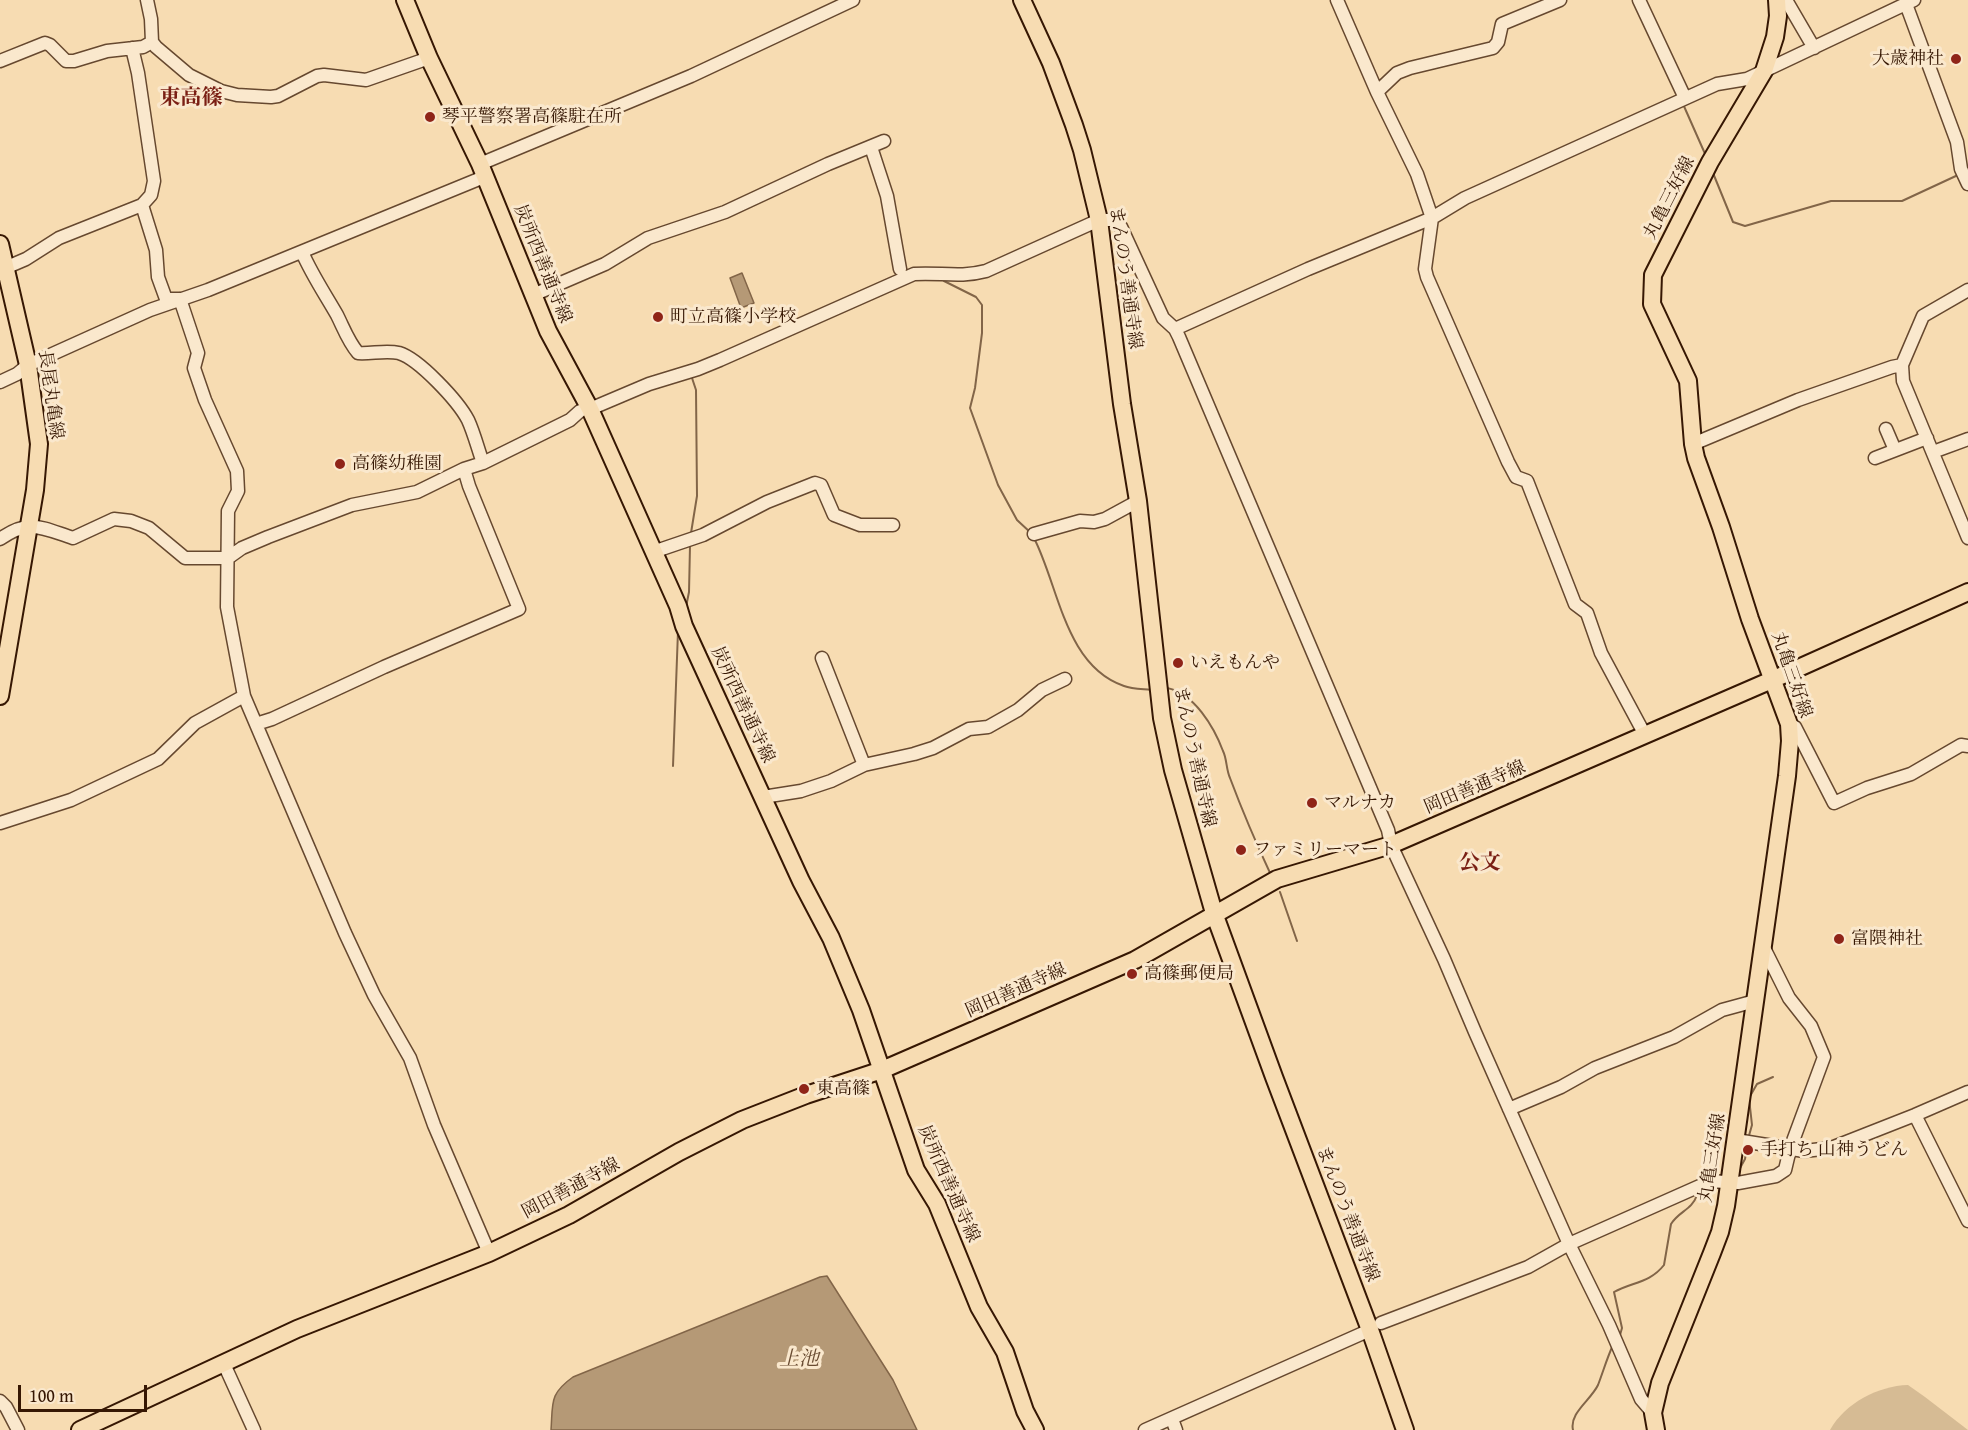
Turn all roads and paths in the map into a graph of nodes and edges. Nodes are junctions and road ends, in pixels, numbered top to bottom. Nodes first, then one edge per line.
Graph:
1 (147, 0) edge
2 (405, 0) edge
3 (853, 0) edge
4 (1022, 0) edge
5 (1337, 0) edge
6 (1560, 0) edge
7 (1639, 0) edge
8 (1777, 0) edge
9 (1786, 0) edge
10 (1910, 2) edge
11 (152, 42) junction
12 (132, 48) junction
13 (1814, 48) junction
14 (429, 58) junction
15 (0, 61) edge
16 (1764, 71) junction
17 (1377, 92) junction
18 (1685, 98) junction
19 (884, 141) dead end
20 (871, 147) junction
21 (479, 171) junction
22 (1968, 184) edge
23 (142, 205) junction
24 (1432, 218) junction
25 (1099, 220) junction
26 (0, 244) edge
27 (302, 252) junction
28 (6, 268) junction
29 (900, 269) dead end
30 (1968, 290) edge
31 (533, 295) junction
32 (180, 299) junction
33 (1175, 329) junction
34 (28, 365) junction
35 (1902, 365) junction
36 (0, 382) edge
37 (585, 410) junction
38 (1886, 429) dead end
39 (1927, 438) junction
40 (1968, 439) edge
41 (1693, 444) junction
42 (1895, 450) junction
43 (1933, 452) junction
44 (1875, 459) dead end
45 (483, 463) junction
46 (464, 469) junction
47 (1138, 501) junction
48 (892, 525) dead end
49 (28, 527) junction
50 (1034, 534) dead end
51 (1968, 538) edge
52 (0, 539) edge
53 (653, 552) junction
54 (228, 558) junction
55 (1968, 592) edge
56 (822, 658) dead end
57 (1065, 679) dead end
58 (1774, 679) junction
59 (0, 696) edge
60 (244, 696) junction
61 (256, 724) junction
62 (1789, 724) junction
63 (1645, 735) junction
64 (1968, 746) edge
65 (864, 765) junction
66 (763, 797) junction
67 (0, 823) edge
68 (1390, 845) junction
69 (1214, 913) junction
70 (1763, 946) junction
71 (1755, 1001) junction
72 (882, 1070) junction
73 (1968, 1092) edge
74 (1509, 1109) junction
75 (1915, 1116) junction
76 (1744, 1141) junction
77 (1790, 1149) junction
78 (1729, 1183) junction
79 (1968, 1221) edge
80 (1569, 1244) junction
81 (489, 1253) junction
82 (1376, 1326) junction
83 (224, 1364) junction
84 (0, 1401) edge
85 (1655, 1422) edge
86 (1174, 1424) edge
87 (18, 1430) edge
88 (81, 1430) edge
89 (254, 1430) edge
90 (1035, 1430) edge
91 (1145, 1430) edge
92 (1405, 1430) edge

1 - 11 street
2 - 14 main road, 炭所西善通寺線
3 - 21 street
4 - 25 main road, まんのう善通寺線
5 - 17 street
6 - 17 street
7 - 18 street
8 - 16 main road, 丸亀三好線
9 - 13 street
10 - 13 street
10 - 22 street
11 - 12 street
11 - 14 street
12 - 15 street
12 - 23 street
13 - 16 street
14 - 21 main road, 炭所西善通寺線
16 - 18 street
16 - 41 main road, 丸亀三好線
17 - 24 street
18 - 24 street
19 - 20 street
20 - 29 street
20 - 31 street
21 - 27 street
21 - 31 main road, 炭所西善通寺線
23 - 28 street
23 - 32 street
24 - 33 street
24 - 63 street
25 - 33 street
25 - 37 street
25 - 47 main road, まんのう善通寺線
26 - 28 main road, 長尾丸亀線
27 - 32 street
27 - 45 street
28 - 34 main road, 長尾丸亀線
30 - 35 street
31 - 37 main road, 炭所西善通寺線
32 - 34 street
32 - 54 street
33 - 68 street
34 - 36 street
34 - 49 main road, 長尾丸亀線
35 - 39 street
35 - 41 street
37 - 45 street
37 - 53 main road, 炭所西善通寺線
38 - 42 street
39 - 42 street
39 - 43 street
40 - 43 street
41 - 58 main road, 丸亀三好線
42 - 44 street
43 - 51 street
45 - 46 street
46 - 54 street
46 - 61 street
47 - 50 street
47 - 69 main road, まんのう善通寺線
48 - 53 street
49 - 52 street
49 - 54 street
49 - 59 main road, 長尾丸亀線
53 - 66 main road, 炭所西善通寺線
54 - 60 street
55 - 58 main road, 岡田善通寺線
56 - 65 street
57 - 65 street
58 - 62 main road, 丸亀三好線
58 - 63 main road, 岡田善通寺線
60 - 61 street
60 - 67 street
61 - 81 street
62 - 64 street
62 - 70 main road, 丸亀三好線
63 - 68 main road, 岡田善通寺線
65 - 66 street
66 - 72 main road, 炭所西善通寺線
68 - 69 main road, 岡田善通寺線
68 - 74 street
69 - 72 main road, 岡田善通寺線
69 - 82 main road, まんのう善通寺線
70 - 71 main road, 丸亀三好線
70 - 77 street
71 - 74 street
71 - 76 main road, 丸亀三好線
72 - 81 main road, 岡田善通寺線
72 - 90 main road, 炭所西善通寺線
73 - 75 street
74 - 80 street
75 - 77 street
75 - 79 street
76 - 77 street
76 - 78 main road, 丸亀三好線
77 - 78 street
78 - 80 street
78 - 85 main road, 丸亀三好線
80 - 82 street
80 - 85 street
81 - 83 main road, 岡田善通寺線
82 - 86 street
82 - 92 main road, まんのう善通寺線
83 - 88 main road, 岡田善通寺線
83 - 89 street
84 - 87 street
86 - 91 street

